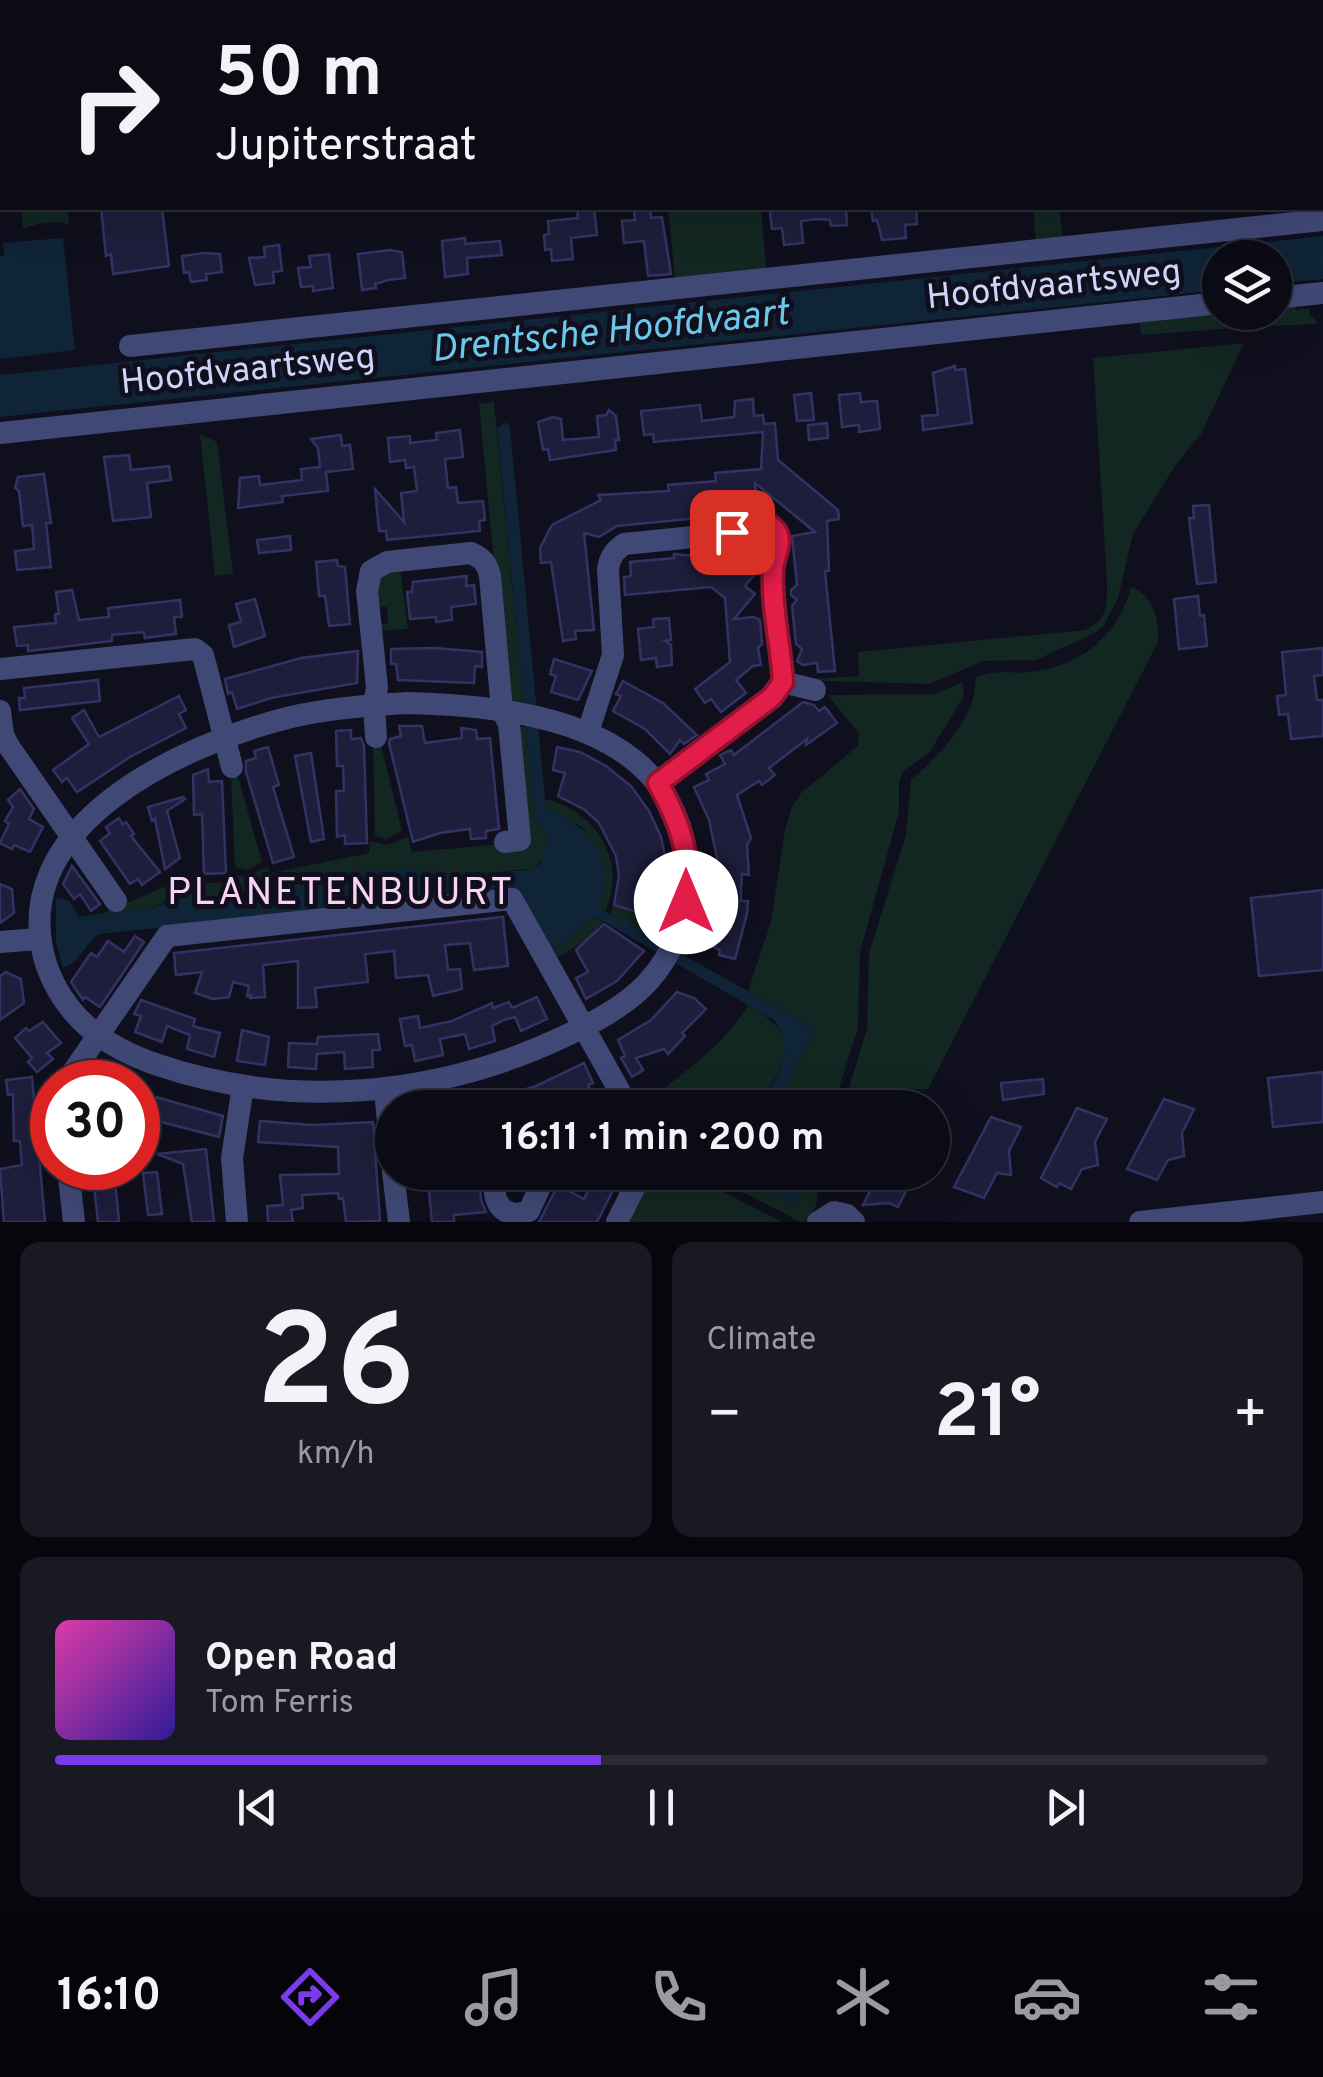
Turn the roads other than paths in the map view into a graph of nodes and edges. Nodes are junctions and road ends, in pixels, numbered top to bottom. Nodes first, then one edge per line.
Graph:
1 (1323, 220) edge
2 (1323, 292) edge
3 (1292, 296) edge
4 (1202, 306) edge
5 (130, 346) dead end
6 (0, 433) edge
7 (0, 668) edge
8 (783, 682) junction
9 (816, 690) dead end
10 (374, 705) junction
11 (0, 710) edge
12 (510, 712) junction
13 (588, 732) junction
14 (376, 737) dead end
15 (222, 739) junction
16 (232, 767) dead end
17 (658, 783) junction
18 (70, 834) junction
19 (505, 842) dead end
20 (116, 901) dead end
21 (38, 939) junction
22 (0, 942) edge
23 (584, 1027) junction
24 (98, 1037) junction
25 (82, 1060) edge
26 (243, 1086) junction
27 (375, 1090) edge
28 (385, 1090) edge
29 (618, 1090) edge
30 (70, 1190) edge
31 (396, 1190) edge
32 (495, 1190) edge
33 (539, 1190) edge
34 (633, 1190) edge
35 (1323, 1202) edge
36 (74, 1222) edge
37 (237, 1222) edge
38 (399, 1222) edge
39 (616, 1222) edge
40 (818, 1222) edge
41 (854, 1222) edge
42 (1140, 1222) edge

1 - 5 street, Hoofdvaartsweg
2 - 3 street
4 - 6 street, Hoofdvaartsweg
7 - 15 street
8 - 9 street
8 - 13 street
8 - 17 street
10 - 12 street
10 - 12 street
10 - 14 street
10 - 15 street
11 - 18 street
12 - 13 street
12 - 19 street
13 - 17 street
15 - 16 street
15 - 18 street
17 - 23 street
18 - 20 street
18 - 21 street
21 - 22 street
21 - 24 street
23 - 24 street
23 - 28 street
23 - 29 street
24 - 25 street
24 - 26 street
26 - 27 street
26 - 37 street
30 - 36 street
31 - 38 street
32 - 33 street
34 - 39 street
35 - 42 street
40 - 41 street

